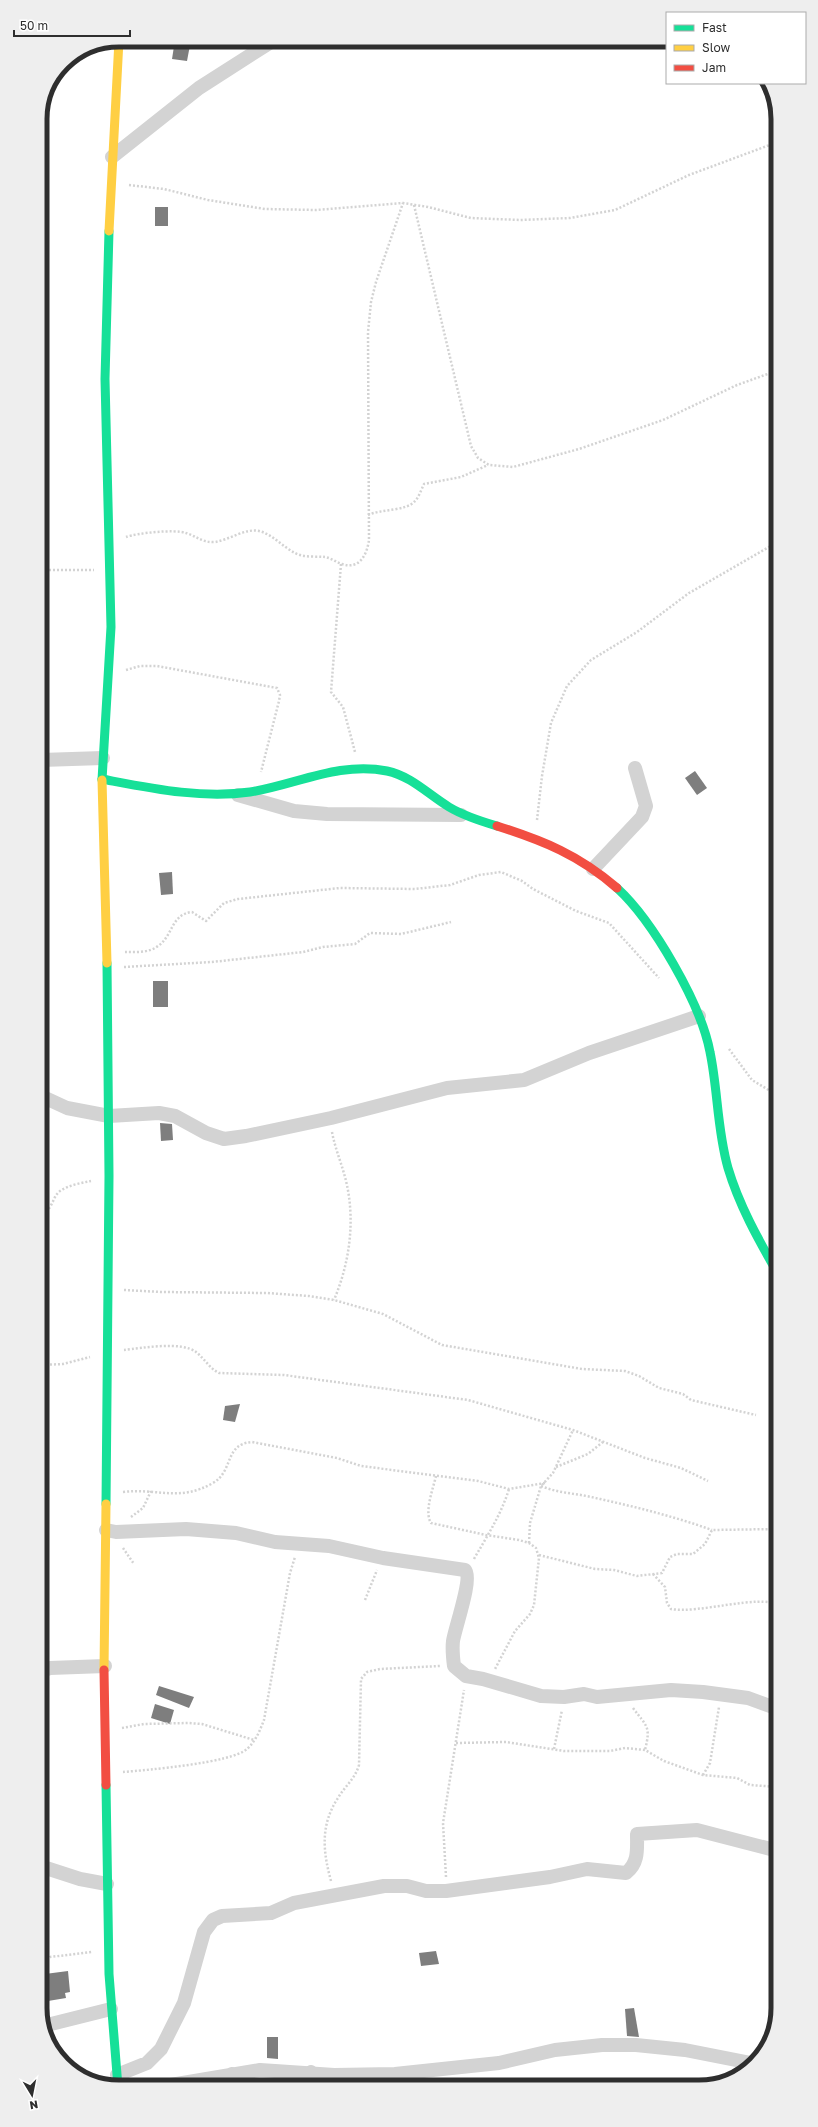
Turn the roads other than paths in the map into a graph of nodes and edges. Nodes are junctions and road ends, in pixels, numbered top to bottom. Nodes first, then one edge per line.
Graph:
1 (119, 47) edge
2 (263, 47) edge
3 (112, 157) junction
4 (103, 758) junction
5 (47, 760) edge
6 (635, 768) dead end
7 (102, 779) junction
8 (231, 792) junction
9 (463, 815) junction
10 (593, 869) junction
11 (699, 1016) junction
12 (47, 1098) edge
13 (109, 1116) junction
14 (771, 1262) edge
15 (108, 1530) junction
16 (105, 1666) junction
17 (47, 1669) edge
18 (771, 1706) edge
19 (771, 1850) edge
20 (47, 1869) edge
21 (107, 1884) junction
22 (111, 2009) junction
23 (49, 2025) edge
24 (746, 2062) edge
25 (311, 2072) junction
26 (117, 2080) edge
27 (119, 2080) edge
28 (232, 2080) edge
29 (313, 2080) edge

1 - 3 street
2 - 3 street
3 - 4 street
4 - 5 street
4 - 7 street
6 - 10 street
7 - 8 street
7 - 13 street
8 - 9 street
8 - 9 street
9 - 10 street
10 - 11 street
11 - 13 street
11 - 14 street
12 - 13 street
13 - 15 street
15 - 16 street
15 - 18 street
16 - 17 street
16 - 21 street
19 - 27 street
20 - 21 street
21 - 22 street
22 - 23 street
22 - 26 street
24 - 25 street
25 - 28 street
25 - 29 street

